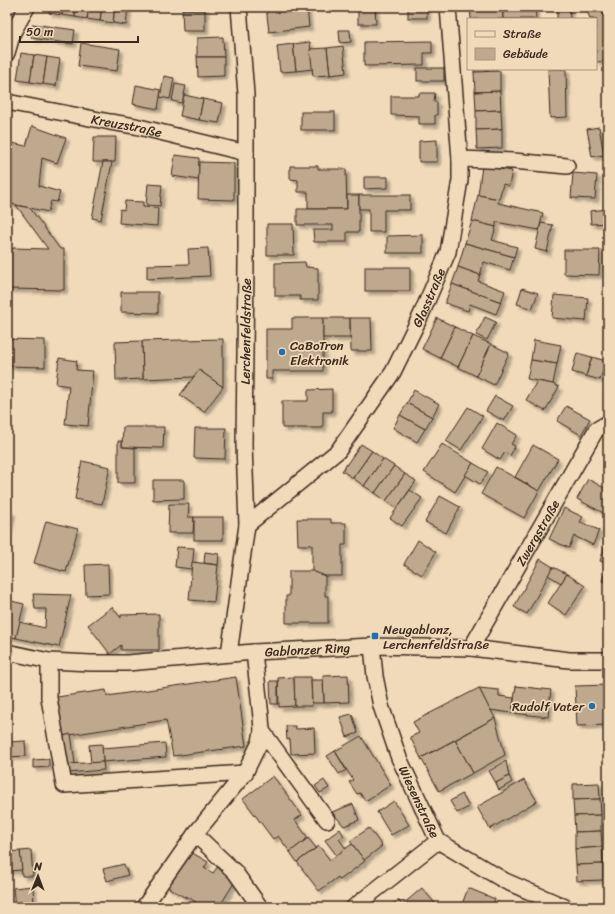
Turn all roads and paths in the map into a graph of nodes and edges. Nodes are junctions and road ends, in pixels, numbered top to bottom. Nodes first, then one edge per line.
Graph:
1 (27, 7) edge
2 (239, 7) edge
3 (448, 7) edge
4 (7, 53) edge
5 (7, 102) edge
6 (246, 152) junction
7 (460, 159) junction
8 (567, 166) dead end
9 (608, 423) edge
10 (247, 526) junction
11 (372, 646) junction
12 (471, 648) junction
13 (7, 652) edge
14 (254, 652) junction
15 (229, 654) junction
16 (608, 660) edge
17 (49, 661) junction
18 (262, 731) junction
19 (245, 773) junction
20 (327, 820) dead end
21 (195, 834) junction
22 (438, 841) junction
23 (144, 907) edge
24 (260, 907) edge
25 (354, 907) edge
26 (565, 907) edge

1 - 4 street
2 - 6 street, Lerchenfeldstraße
3 - 7 street, Glasstraße
5 - 6 street, Kreuzstraße
6 - 10 street, Lerchenfeldstraße
7 - 8 street
7 - 10 street, Glasstraße
9 - 12 street, Zwergstraße
10 - 15 street, Lerchenfeldstraße
11 - 12 street, Gablonzer Ring
11 - 14 street, Gablonzer Ring
11 - 22 street, Wiesenstraße
12 - 16 street, Gablonzer Ring
13 - 17 street, Gablonzer Ring
14 - 15 street, Gablonzer Ring
14 - 18 street
15 - 17 street, Gablonzer Ring
17 - 19 street
18 - 19 street
18 - 20 street
19 - 21 street
21 - 23 street
21 - 24 street
22 - 25 street
22 - 26 street, Wiesenstraße

